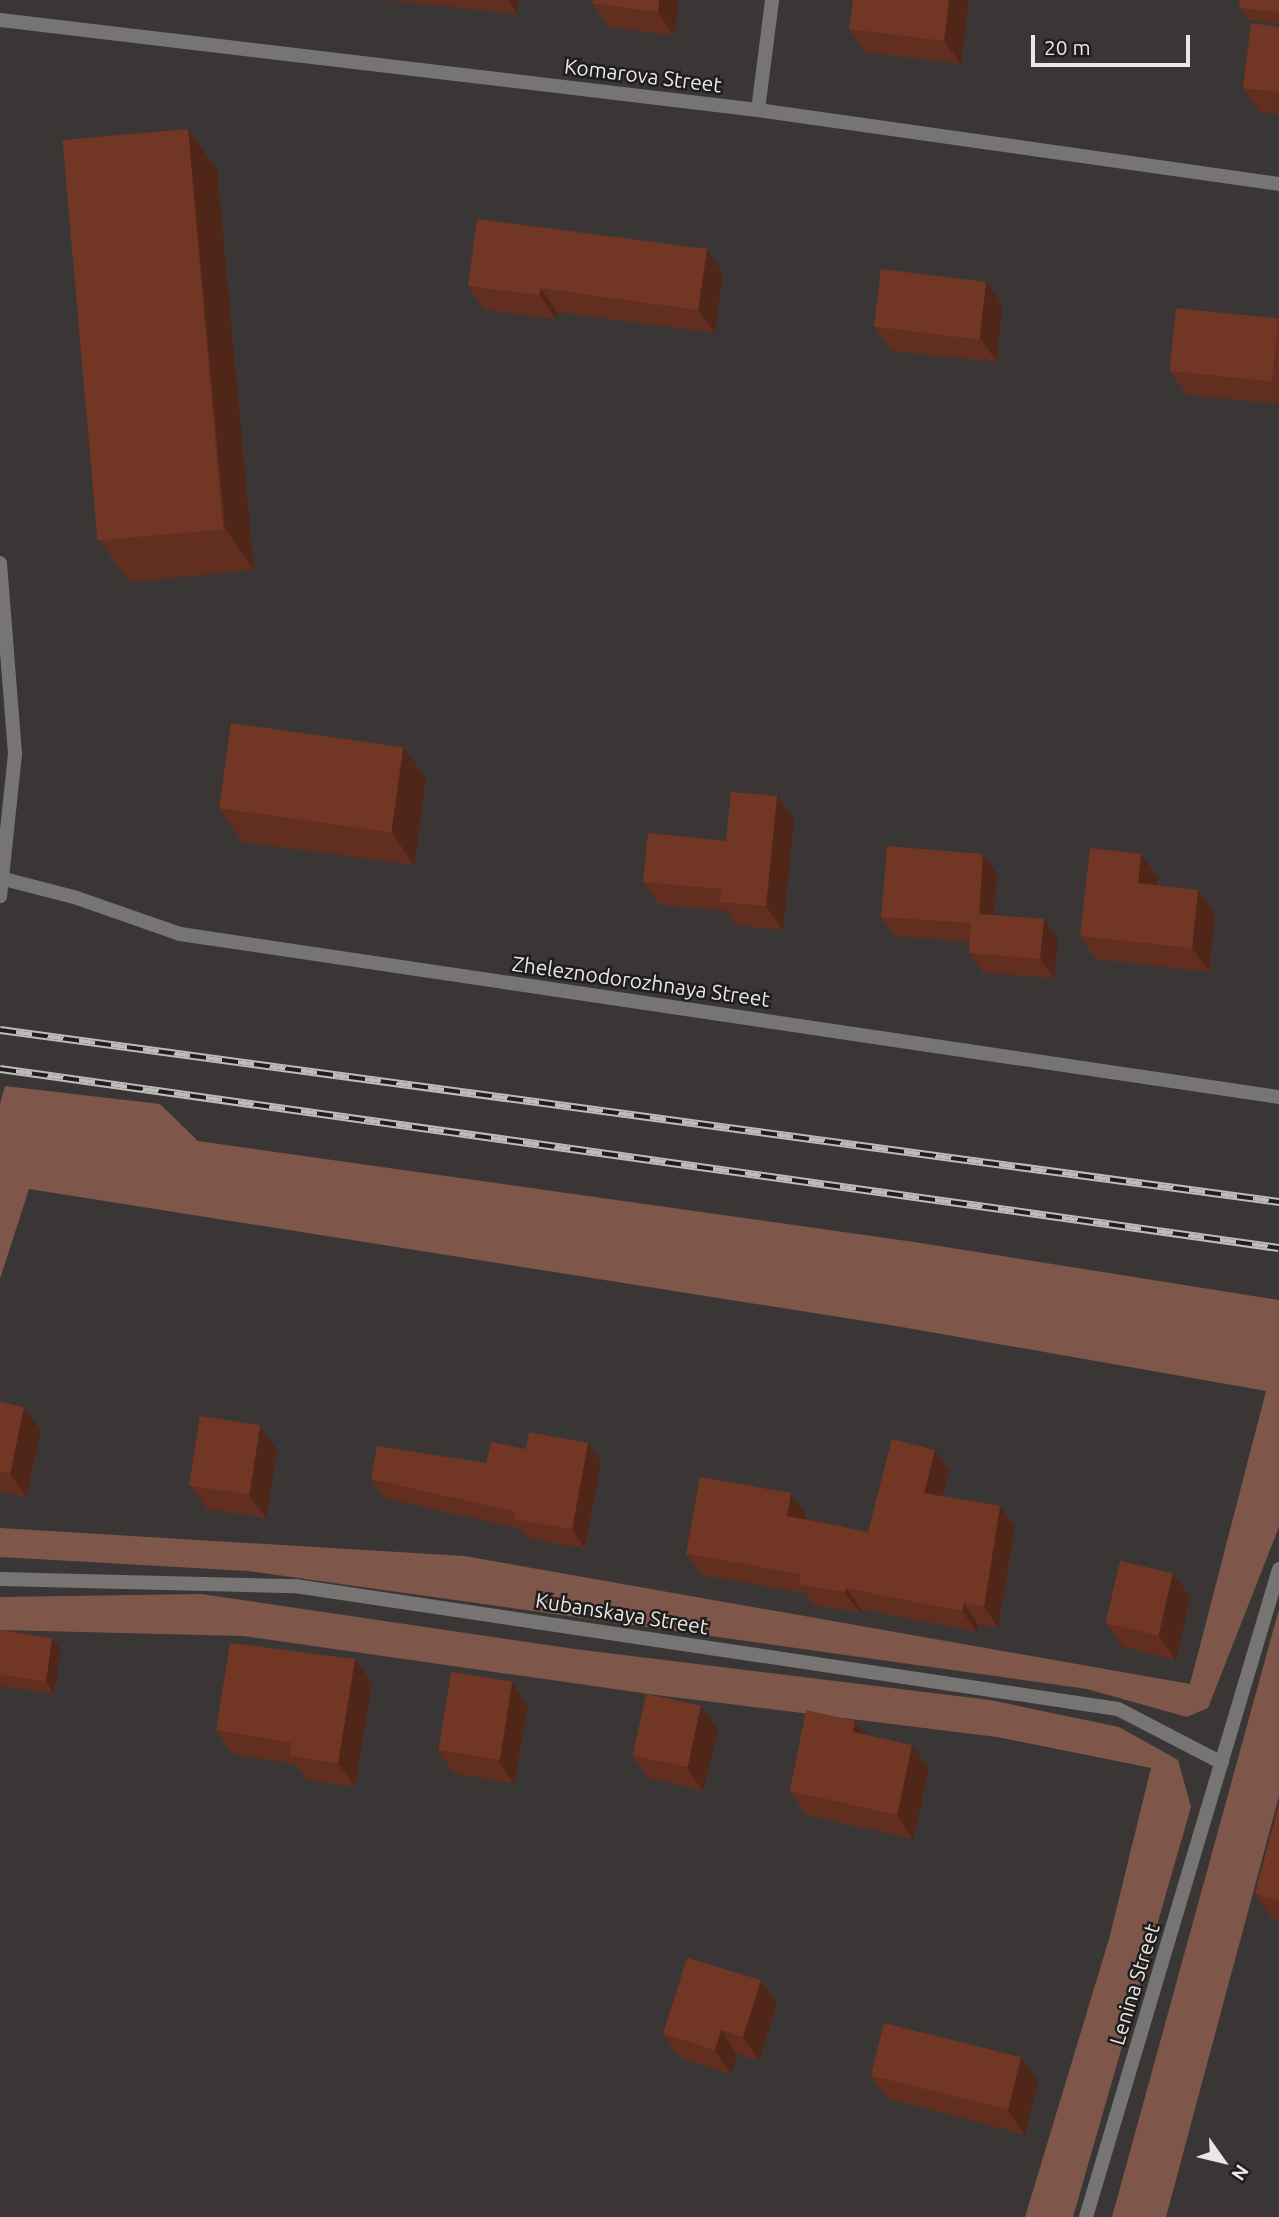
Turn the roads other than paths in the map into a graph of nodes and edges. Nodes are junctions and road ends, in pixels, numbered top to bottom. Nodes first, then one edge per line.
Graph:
1 (772, 0) edge
2 (0, 20) edge
3 (758, 110) junction
4 (1279, 184) edge
5 (0, 563) edge
6 (4, 878) junction
7 (0, 896) edge
8 (1279, 1097) edge
9 (1279, 1569) edge
10 (0, 1579) edge
11 (1223, 1763) junction
12 (1086, 2217) edge

1 - 3 street
2 - 3 street, Komarova Street
3 - 4 street, Komarova Street
5 - 6 street
6 - 7 street
6 - 8 street, Zheleznodorozhnaya Street
9 - 11 street
10 - 11 street, Kubanskaya Street
11 - 12 street, Lenina Street

